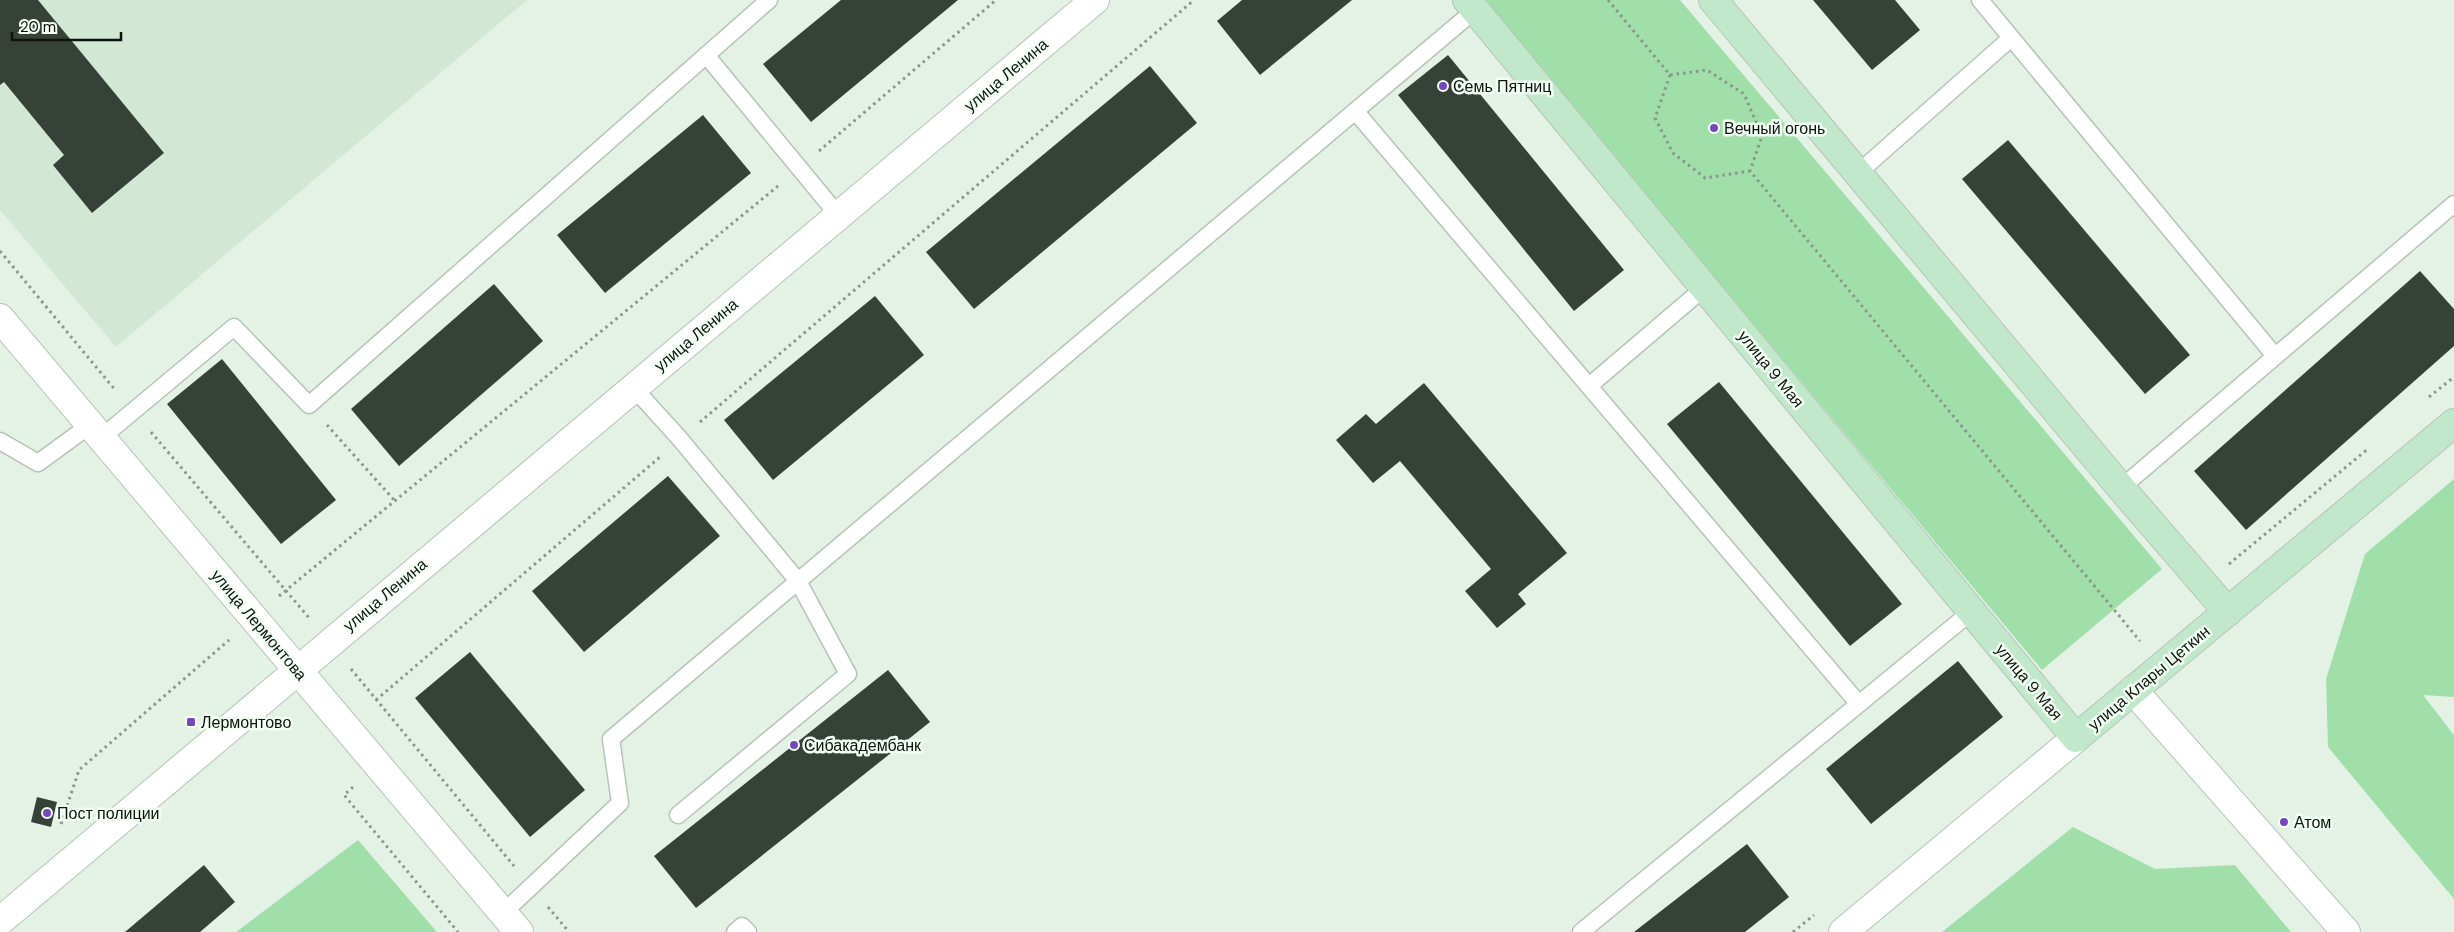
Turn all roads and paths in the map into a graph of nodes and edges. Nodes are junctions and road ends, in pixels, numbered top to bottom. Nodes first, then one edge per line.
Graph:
1 (769, 0) edge
2 (996, 0) edge
3 (1095, 0) edge
4 (1194, 0) edge
5 (1608, 0) edge
6 (1713, 0) edge
7 (1980, 0) edge
8 (1471, 5) edge
9 (2011, 38) junction
10 (706, 55) junction
11 (1670, 75) junction
12 (1356, 112) junction
13 (800, 168) junction
14 (1750, 171) junction
15 (1858, 173) junction
16 (2454, 204) edge
17 (838, 215) junction
18 (0, 251) edge
19 (1704, 288) junction
20 (0, 318) edge
21 (2275, 356) junction
22 (1588, 386) junction
23 (633, 387) junction
24 (309, 405) junction
25 (133, 411) junction
26 (2454, 423) edge
27 (96, 432) junction
28 (680, 439) junction
29 (0, 441) edge
30 (2121, 488) junction
31 (395, 501) junction
32 (798, 581) junction
33 (286, 591) junction
34 (1971, 612) junction
35 (2228, 612) junction
36 (254, 619) junction
37 (2140, 641) dead end
38 (330, 642) junction
39 (296, 670) junction
40 (2133, 690) junction
41 (376, 700) junction
42 (1858, 703) junction
43 (2076, 738) junction
44 (378, 766) junction
45 (678, 814) dead end
46 (61, 825) dead end
47 (532, 887) junction
48 (0, 921) edge
49 (511, 923) edge
50 (458, 932) edge
51 (569, 932) edge
52 (735, 932) edge
53 (748, 932) edge
54 (1581, 932) edge
55 (1843, 932) edge
56 (2346, 932) edge

1 - 10 lane
2 - 13 path
3 - 17 street, улица Ленина
4 - 28 path
5 - 11 path
6 - 15 street
7 - 9 lane
8 - 12 lane
8 - 19 street, улица 9 Мая
9 - 15 lane
9 - 21 lane
10 - 13 lane
10 - 24 lane
11 - 14 path
11 - 14 path
12 - 22 lane
12 - 32 lane
13 - 17 lane
13 - 31 path
14 - 37 path
15 - 30 street
16 - 21 lane
17 - 23 street, улица Ленина
18 - 25 path
19 - 22 lane
19 - 34 street, улица 9 Мая
20 - 27 street, улица Лермонтова
21 - 30 lane
22 - 42 lane
23 - 28 lane
23 - 38 street, улица Ленина
24 - 25 lane
24 - 31 path
25 - 27 lane
25 - 33 path
26 - 35 street, улица Клары Цеткин
27 - 29 lane
27 - 36 street, улица Лермонтова
28 - 32 lane
28 - 41 path
30 - 35 street
31 - 33 path
32 - 45 lane
32 - 47 lane
33 - 36 path
33 - 38 path
34 - 42 lane
34 - 43 street, улица 9 Мая
35 - 40 street, улица Клары Цеткин
36 - 39 street, улица Лермонтова
36 - 46 path
38 - 39 street, улица Ленина
38 - 41 path
39 - 44 street, улица Лермонтова
39 - 48 street, улица Ленина
40 - 43 street, улица Клары Цеткин
40 - 56 street
41 - 47 path
42 - 54 lane
43 - 55 street, улица Клары Цеткин
44 - 49 street, улица Лермонтова
44 - 50 path
47 - 49 lane
47 - 51 path
52 - 53 lane

